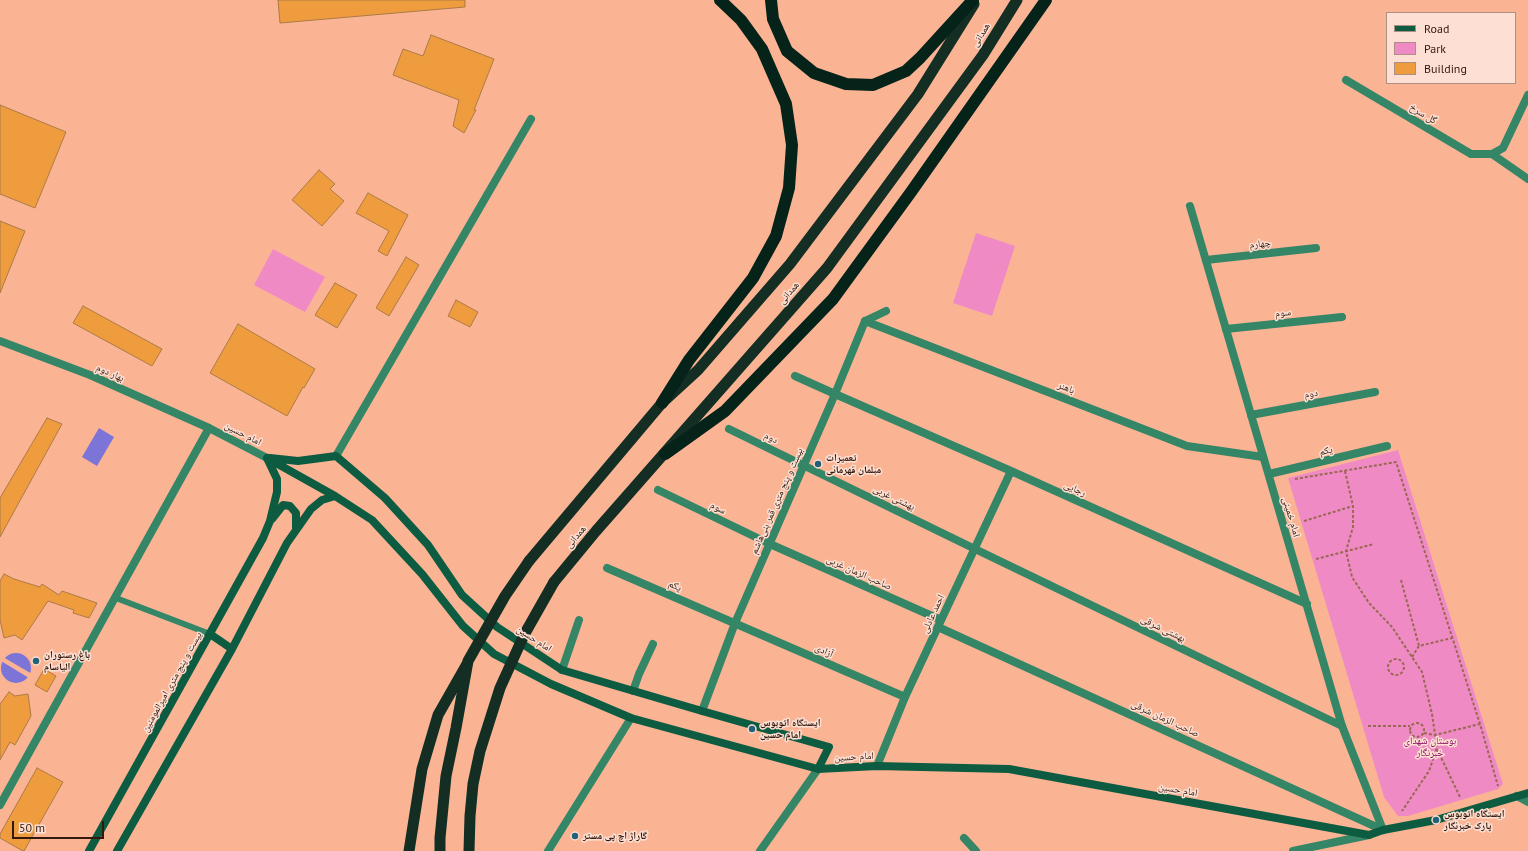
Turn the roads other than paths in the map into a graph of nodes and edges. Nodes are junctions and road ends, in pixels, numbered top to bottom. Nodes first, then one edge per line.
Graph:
1 (720, 0) edge
2 (770, 0) edge
3 (973, 0) edge
4 (977, 0) edge
5 (1017, 0) edge
6 (1046, 0) edge
7 (1346, 80) dead end
8 (1528, 95) edge
9 (531, 119) dead end
10 (1492, 154) junction
11 (1528, 178) edge
12 (1190, 206) dead end
13 (1316, 248) dead end
14 (1206, 260) junction
15 (886, 311) dead end
16 (1342, 317) dead end
17 (865, 321) junction
18 (1226, 329) junction
19 (0, 341) edge
20 (795, 376) dead end
21 (1375, 392) dead end
22 (835, 394) junction
23 (662, 403) junction
24 (1251, 415) junction
25 (209, 428) junction
26 (729, 429) dead end
27 (1387, 446) dead end
28 (665, 454) junction
29 (336, 456) junction
30 (1263, 457) junction
31 (267, 458) junction
32 (804, 465) junction
33 (1011, 471) junction
34 (1269, 474) junction
35 (658, 490) dead end
36 (335, 496) junction
37 (270, 521) junction
38 (296, 528) junction
39 (770, 544) junction
40 (975, 549) junction
41 (607, 568) dead end
42 (116, 598) junction
43 (1306, 604) junction
44 (578, 620) dead end
45 (735, 623) junction
46 (939, 623) junction
47 (210, 634) junction
48 (653, 644) dead end
49 (232, 649) junction
50 (468, 661) junction
51 (562, 670) junction
52 (633, 692) junction
53 (905, 697) junction
54 (702, 711) junction
55 (631, 718) junction
56 (1342, 726) junction
57 (877, 766) junction
58 (818, 769) junction
59 (1528, 793) edge
60 (1518, 796) junction
61 (1528, 802) edge
62 (0, 805) edge
63 (413, 822) junction
64 (1383, 830) junction
65 (1369, 835) junction
66 (964, 838) dead end
67 (89, 851) edge
68 (117, 851) edge
69 (409, 851) edge
70 (415, 851) edge
71 (440, 851) edge
72 (469, 851) edge
73 (548, 851) edge
74 (760, 851) edge
75 (976, 851) edge
76 (1293, 851) edge

1 - 23 highway
2 - 3 highway
4 - 23 highway, همدانی
5 - 28 highway, همدانی
6 - 28 highway
7 - 10 street, گل سرخ
8 - 10 street
9 - 29 street
10 - 11 street
12 - 14 street, امام خمینی
13 - 14 street, چهارم
14 - 18 street, امام خمینی
15 - 17 street
16 - 18 street, سوم
17 - 22 street, بیست و پنج متری قمر بنی‌هاشم
17 - 30 street, باهنر
18 - 24 street, امام خمینی
19 - 25 street, بهار دوم
20 - 22 street
21 - 24 street, دوم
22 - 32 street, بیست و پنج متری قمر بنی‌هاشم
22 - 33 street, رجایی
23 - 50 highway, همدانی, bridge
24 - 30 street, امام خمینی
25 - 31 street, امام حسین
25 - 42 street
26 - 32 street, دوم
27 - 34 street, یکم
28 - 72 highway, همدانی, bridge
29 - 31 main road, امام حسین
29 - 51 main road, امام حسین
30 - 34 street, امام خمینی
31 - 36 main road, امام حسین
31 - 37 main road
32 - 39 street, بیست و پنج متری قمر بنی‌هاشم
32 - 40 street, بهشتی غربی
33 - 40 street, احمد عادلی
33 - 43 street, رجایی
34 - 43 street, امام خمینی
35 - 39 street, سوم
36 - 38 main road
36 - 55 main road, امام حسین
37 - 38 main road
37 - 47 main road, بیست و پنج متری امیرالمومنین
38 - 49 main road
39 - 45 street, بیست و پنج متری قمر بنی‌هاشم
39 - 46 street, صاحب الزمان غربی
40 - 46 street, احمد عادلی
40 - 56 street, بهشتی شرقی
41 - 45 street, یکم
42 - 47 lane
42 - 62 street
43 - 56 street, امام خمینی
44 - 51 street
45 - 53 street, آزادی
45 - 54 street, بیست و پنج متری قمر بنی‌هاشم
46 - 53 street, احمد عادلی
46 - 64 street, صاحب الزمان شرقی
47 - 49 main road
47 - 67 main road, بیست و پنج متری امیرالمومنین
48 - 52 street
49 - 68 main road
50 - 63 highway, همدانی
50 - 71 highway, bridge
51 - 52 main road, امام حسین
52 - 54 main road, امام حسین
53 - 57 street, احمد عادلی
54 - 58 main road, امام حسین
55 - 58 main road, امام حسین
55 - 73 street
56 - 64 street, امام خمینی
57 - 58 main road, امام حسین
57 - 65 main road, امام حسین
58 - 74 street
59 - 60 main road
60 - 61 street
60 - 64 main road
63 - 69 highway
63 - 70 highway
64 - 65 main road
65 - 76 street
66 - 75 street

